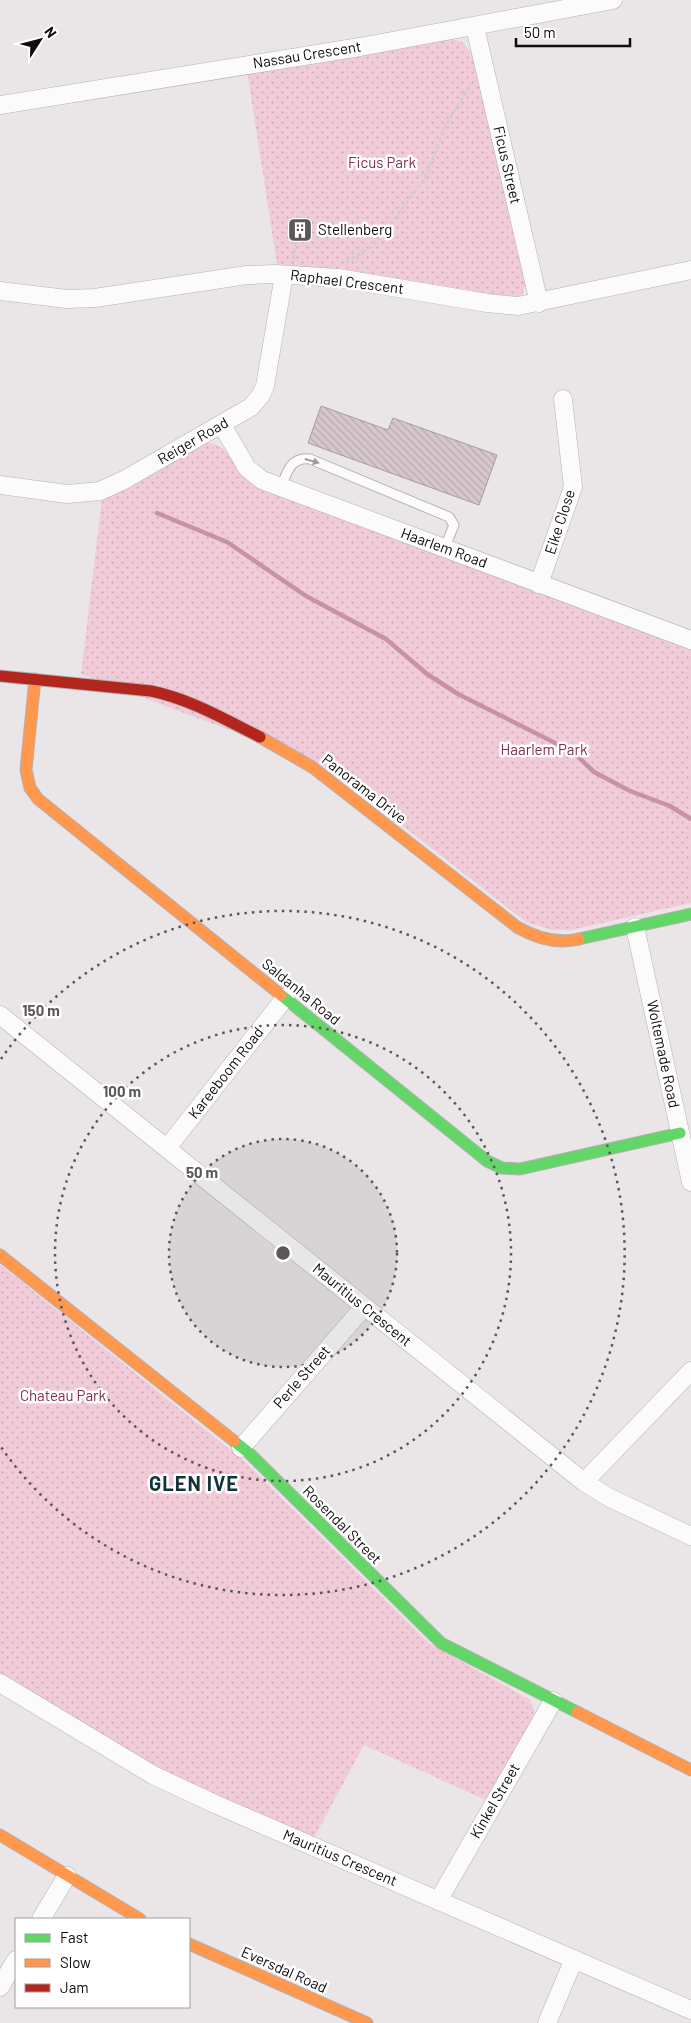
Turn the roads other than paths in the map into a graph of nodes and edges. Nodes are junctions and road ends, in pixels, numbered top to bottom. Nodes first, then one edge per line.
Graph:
1 (613, 0) edge
2 (587, 2) edge
3 (475, 27) junction
4 (0, 105) edge
5 (691, 270) edge
6 (288, 275) junction
7 (0, 292) edge
8 (539, 303) junction
9 (563, 399) dead end
10 (222, 425) junction
11 (0, 485) edge
12 (281, 488) junction
13 (444, 549) junction
14 (539, 584) junction
15 (691, 640) edge
16 (0, 676) edge
17 (35, 679) junction
18 (691, 914) edge
19 (635, 927) junction
20 (285, 998) junction
21 (0, 1015) edge
22 (680, 1133) junction
23 (167, 1148) junction
24 (691, 1182) edge
25 (0, 1255) edge
26 (364, 1307) junction
27 (691, 1371) edge
28 (241, 1448) junction
29 (584, 1482) junction
30 (691, 1536) edge
31 (0, 1683) edge
32 (553, 1701) junction
33 (691, 1770) edge
34 (0, 1835) edge
35 (67, 1876) junction
36 (438, 1901) junction
37 (42, 1918) edge
38 (138, 1918) edge
39 (190, 1944) edge
40 (574, 1959) junction
41 (15, 1962) edge
42 (0, 1987) edge
43 (691, 2010) edge
44 (367, 2023) edge
45 (547, 2023) edge

1 - 2 street, Nassau Crescent
2 - 3 street, Nassau Crescent
3 - 4 street, Nassau Crescent
3 - 8 street, Ficus Street
5 - 8 street, Raphael Crescent
6 - 7 street, Raphael Crescent
6 - 8 street, Raphael Crescent
6 - 10 street, Reiger Road
9 - 14 street, Eike Close
10 - 11 street, Reiger Road
10 - 12 street, Haarlem Road
12 - 13 street, Haarlem Road
12 -> 13 lane
13 - 14 street, Haarlem Road
14 - 15 street, Haarlem Road
16 - 17 street, Panorama Drive
17 - 19 street, Panorama Drive
17 - 20 street, Saldanha Road
18 - 19 street, Panorama Drive
19 - 22 street, Woltemade Road
20 - 22 street, Saldanha Road
20 - 23 street, Kareeboom Road
21 - 23 street, Mauritius Crescent
22 - 24 street, Woltemade Road
23 - 26 street, Mauritius Crescent
25 - 28 street, Rosendal Street
26 - 28 street, Perle Street
26 - 29 street, Mauritius Crescent
27 - 29 street
28 - 32 street, Rosendal Street
29 - 30 street, Mauritius Crescent
31 - 36 street, Mauritius Crescent
32 - 33 street, Rosendal Street
32 - 36 street, Kinkel Street
34 - 35 street
35 - 37 street
35 - 38 street
36 - 40 street, Mauritius Crescent
39 - 44 street, Eversdal Road
40 - 43 street, Mauritius Crescent
40 - 45 street
41 - 42 street

